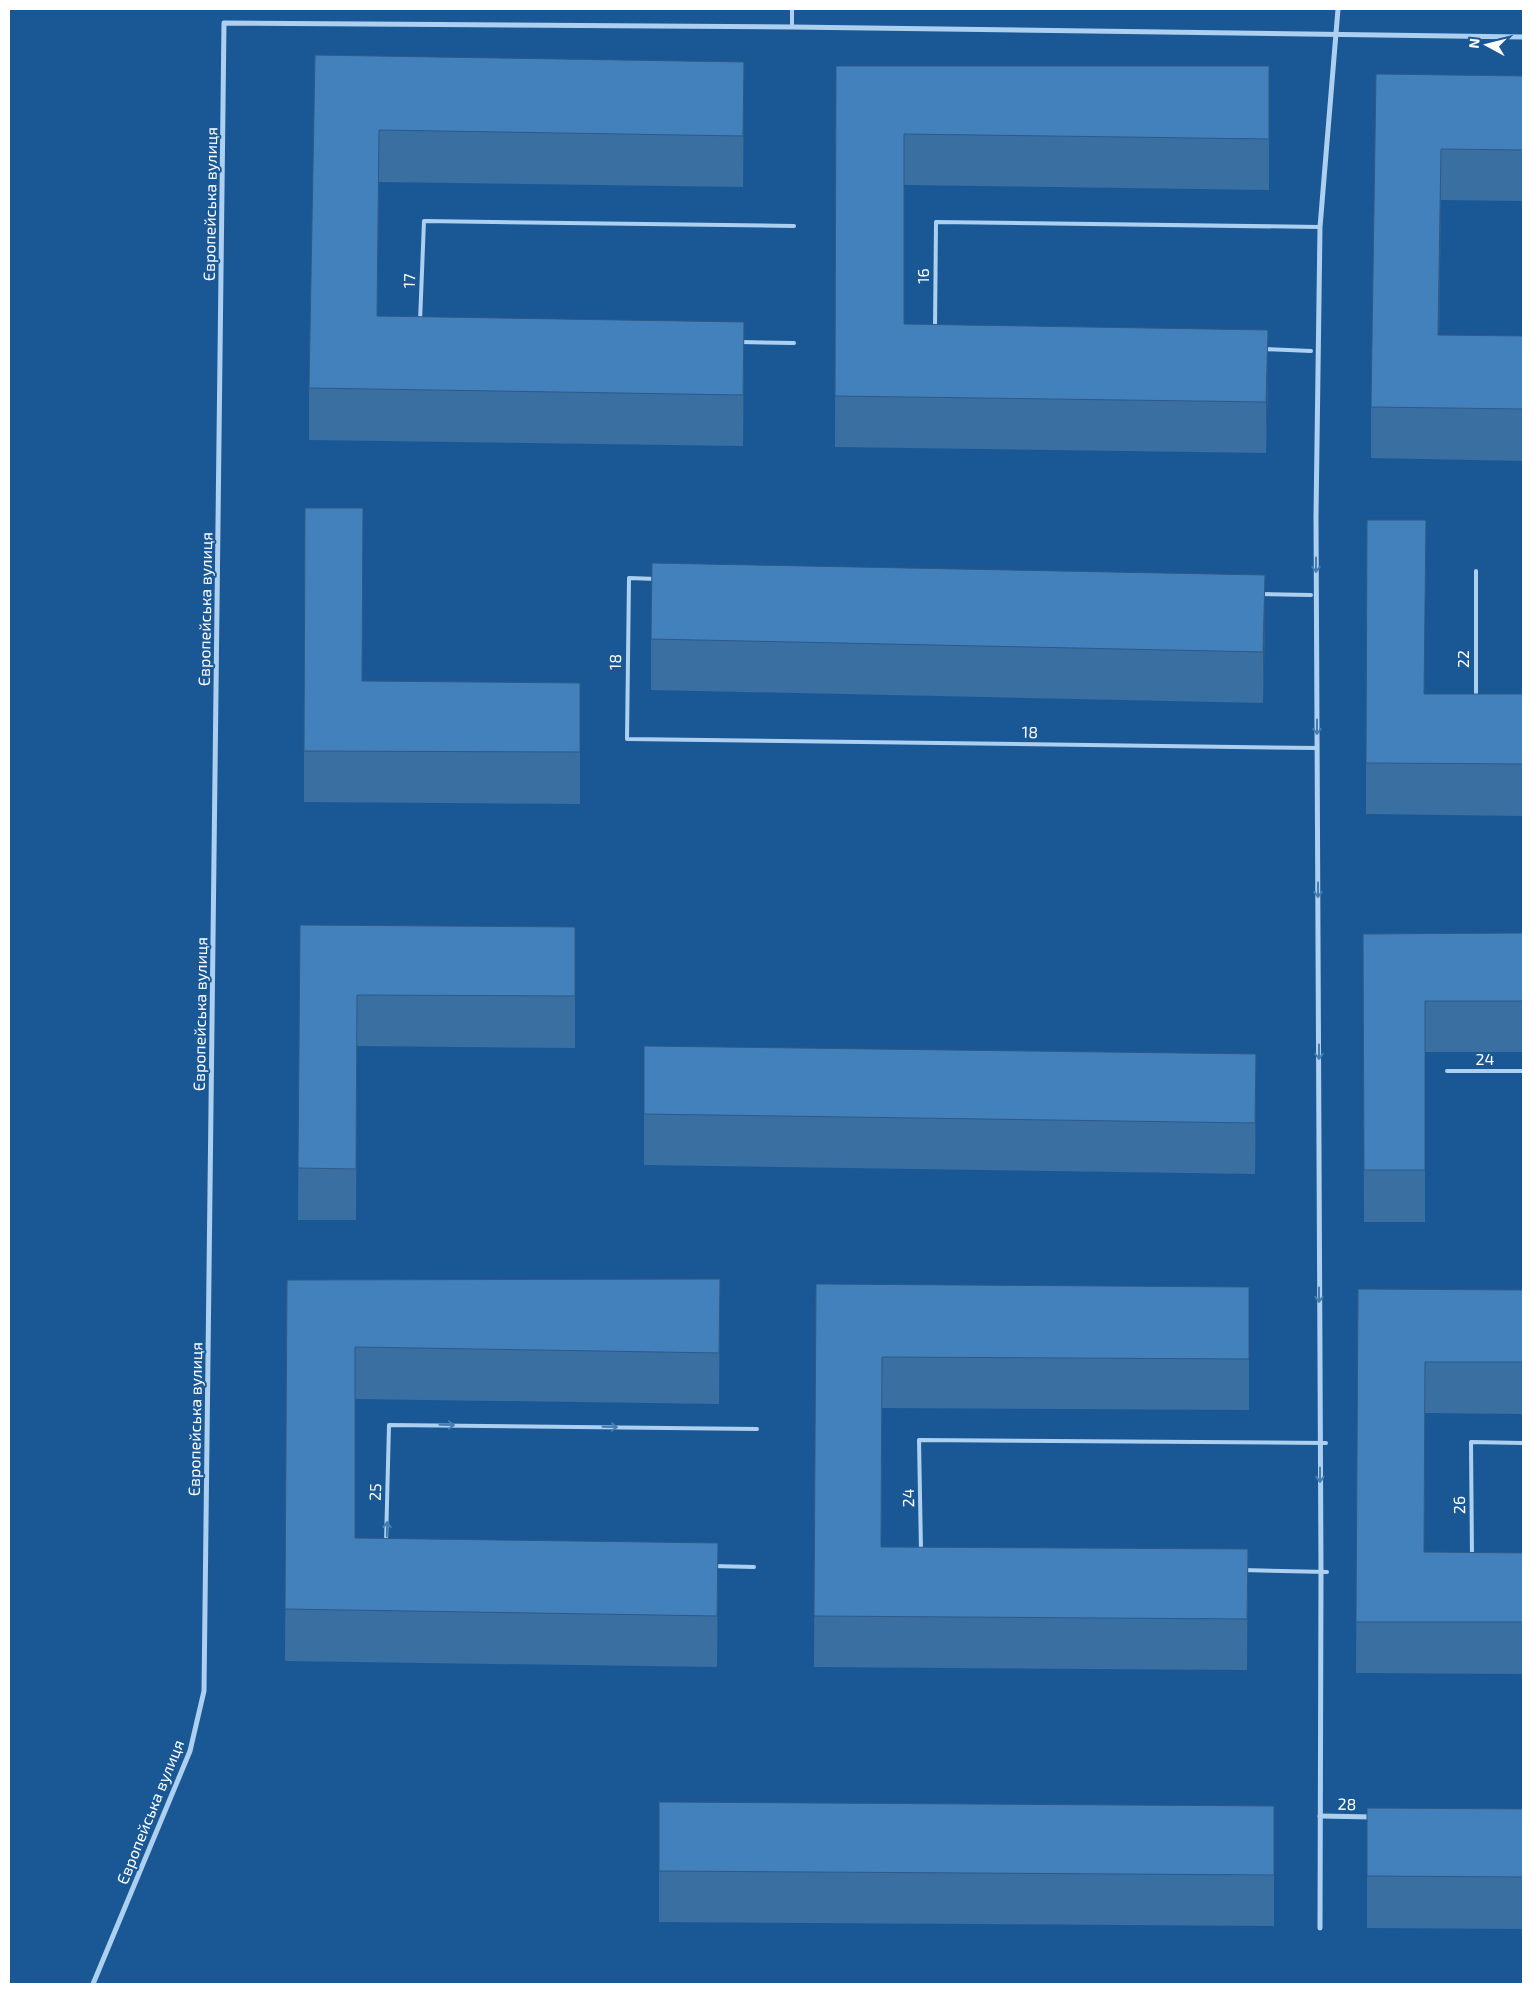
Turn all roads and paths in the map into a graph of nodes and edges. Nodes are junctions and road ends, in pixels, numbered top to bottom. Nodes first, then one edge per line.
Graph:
1 (792, 9) edge
2 (1338, 9) edge
3 (792, 27) junction
4 (1336, 34) junction
5 (1523, 36) edge
6 (794, 226) dead end
7 (1320, 227) junction
8 (420, 327) edge
9 (935, 338) edge
10 (735, 342) edge
11 (794, 343) dead end
12 (1261, 349) edge
13 (1311, 351) dead end
14 (1476, 571) dead end
15 (659, 579) edge
16 (1252, 594) edge
17 (1311, 595) dead end
18 (1484, 698) edge
19 (1317, 748) junction
20 (1447, 1071) dead end
21 (1523, 1071) edge
22 (757, 1429) dead end
23 (1323, 1443) junction
24 (1523, 1443) edge
25 (386, 1550) edge
26 (921, 1554) edge
27 (1472, 1559) edge
28 (704, 1566) edge
29 (754, 1566) dead end
30 (1241, 1570) edge
31 (1324, 1572) junction
32 (1320, 1816) junction
33 (1378, 1817) edge
34 (1320, 1928) dead end
35 (93, 1984) edge

1 - 3 lane
2 - 4 street
3 - 4 street
3 - 35 street, Європейська вулиця
4 - 5 street
4 - 7 street
6 - 8 lane, 17
7 - 9 lane, 16
7 -> 19 street
10 - 11 lane
12 - 13 lane
14 - 18 lane, 22
15 - 19 lane, 18
16 - 17 lane
19 -> 23 street
20 - 21 lane, 24
25 -> 22 lane, 25
23 - 26 lane, 24
23 -> 31 street
24 - 27 lane, 26
28 - 29 lane
30 - 31 lane
31 - 32 street
32 - 33 street, 28
32 - 34 street

